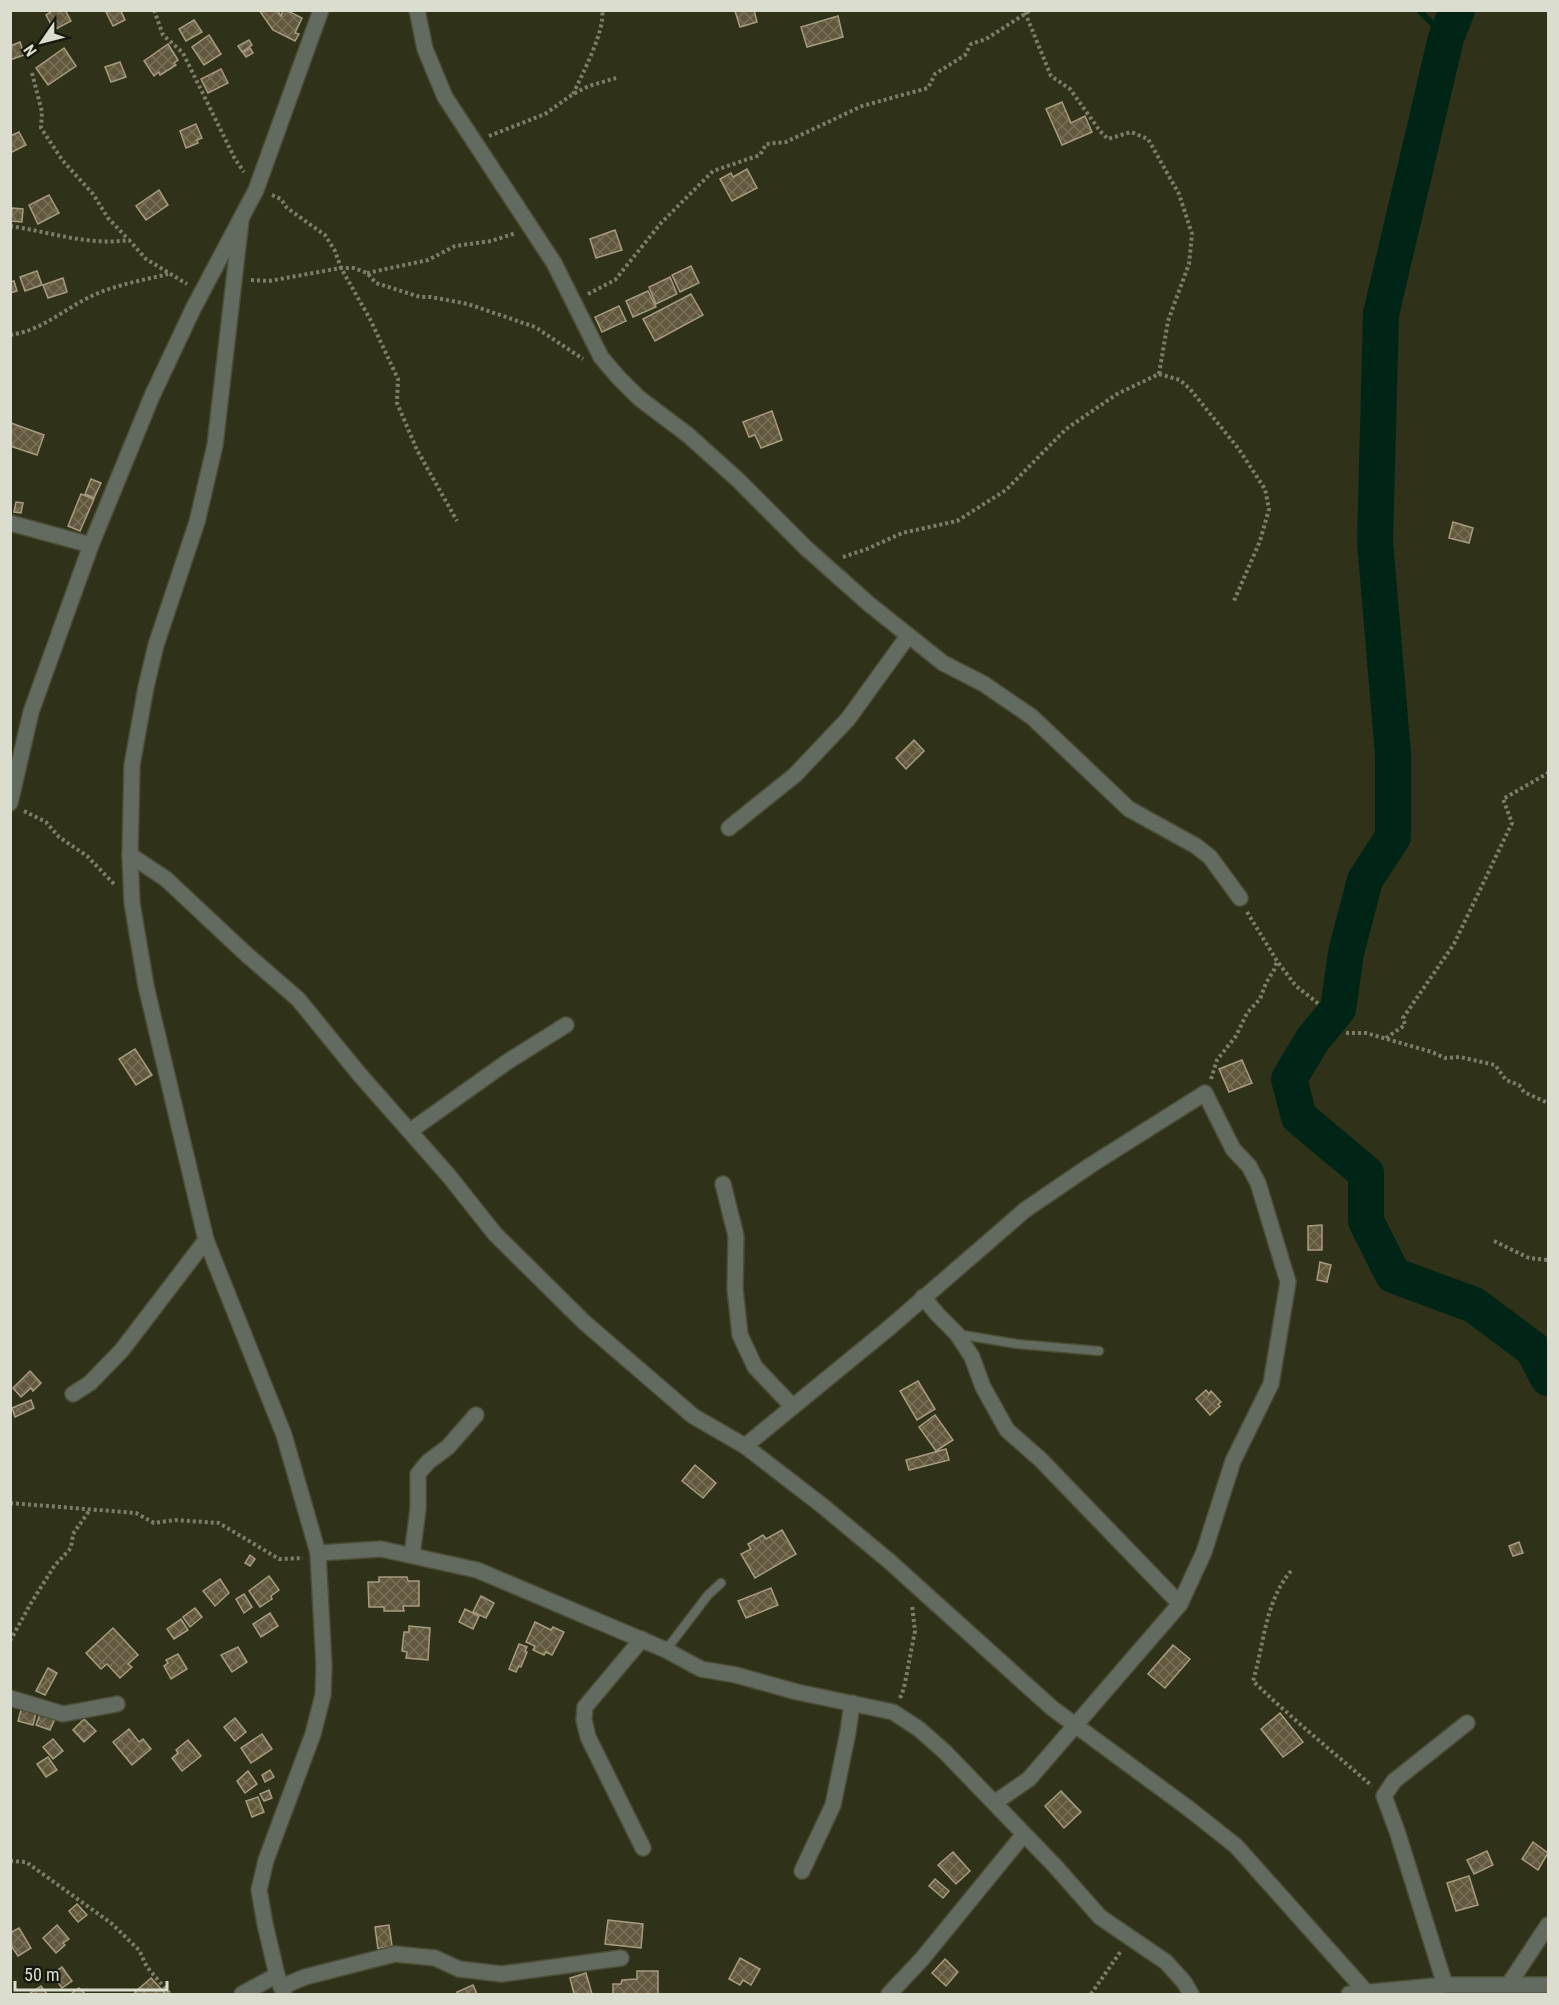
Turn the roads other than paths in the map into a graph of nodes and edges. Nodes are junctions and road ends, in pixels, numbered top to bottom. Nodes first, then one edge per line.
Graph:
1 (321, 10) edge
2 (417, 10) edge
3 (241, 220) junction
4 (10, 523) edge
5 (91, 545) junction
6 (908, 636) junction
7 (15, 806) edge
8 (729, 828) dead end
9 (129, 855) junction
10 (1240, 898) road end
11 (566, 1025) dead end
12 (411, 1131) junction
13 (723, 1184) dead end
14 (206, 1240) junction
15 (923, 1297) junction
16 (957, 1334) junction
17 (1099, 1351) dead end
18 (73, 1394) dead end
19 (793, 1407) junction
20 (476, 1415) dead end
21 (745, 1446) junction
22 (318, 1553) junction
23 (412, 1555) junction
24 (721, 1582) dead end
25 (1180, 1604) junction
26 (642, 1639) junction
27 (666, 1650) junction
28 (10, 1698) edge
29 (852, 1703) junction
30 (117, 1704) dead end
31 (1467, 1723) dead end
32 (1076, 1724) junction
33 (994, 1803) junction
34 (1024, 1834) junction
35 (643, 1848) dead end
36 (802, 1871) dead end
37 (1548, 1925) edge
38 (621, 1958) dead end
39 (1509, 1984) junction
40 (1445, 1985) junction
41 (1548, 1985) edge
42 (280, 1986) edge
43 (1367, 1993) edge
44 (243, 1995) edge
45 (889, 1995) edge
46 (1191, 1995) edge
47 (1349, 1995) edge

1 - 3 street
2 - 6 street
3 - 5 street
3 - 9 street
4 - 5 street
5 - 7 street
6 - 8 street
6 - 10 street
9 - 12 street
9 - 14 street
11 - 12 street
12 - 21 street
13 - 19 street
14 - 18 street
14 - 22 street
15 - 16 street
15 - 19 street
15 - 25 street
16 - 17 lane
16 - 25 street
19 - 21 street
20 - 23 street
21 - 32 street
22 - 23 street
22 - 42 street
23 - 26 street
24 - 27 lane
25 - 32 street
26 - 27 street
26 - 35 street
27 - 29 street
28 - 30 street
29 - 33 street
29 - 36 street
31 - 40 street
32 - 33 street
32 - 43 street
33 - 34 street
34 - 45 street
34 - 46 street
37 - 39 street
38 - 42 street
39 - 40 street
39 - 41 street
40 - 43 street
42 - 44 street
43 - 47 street

